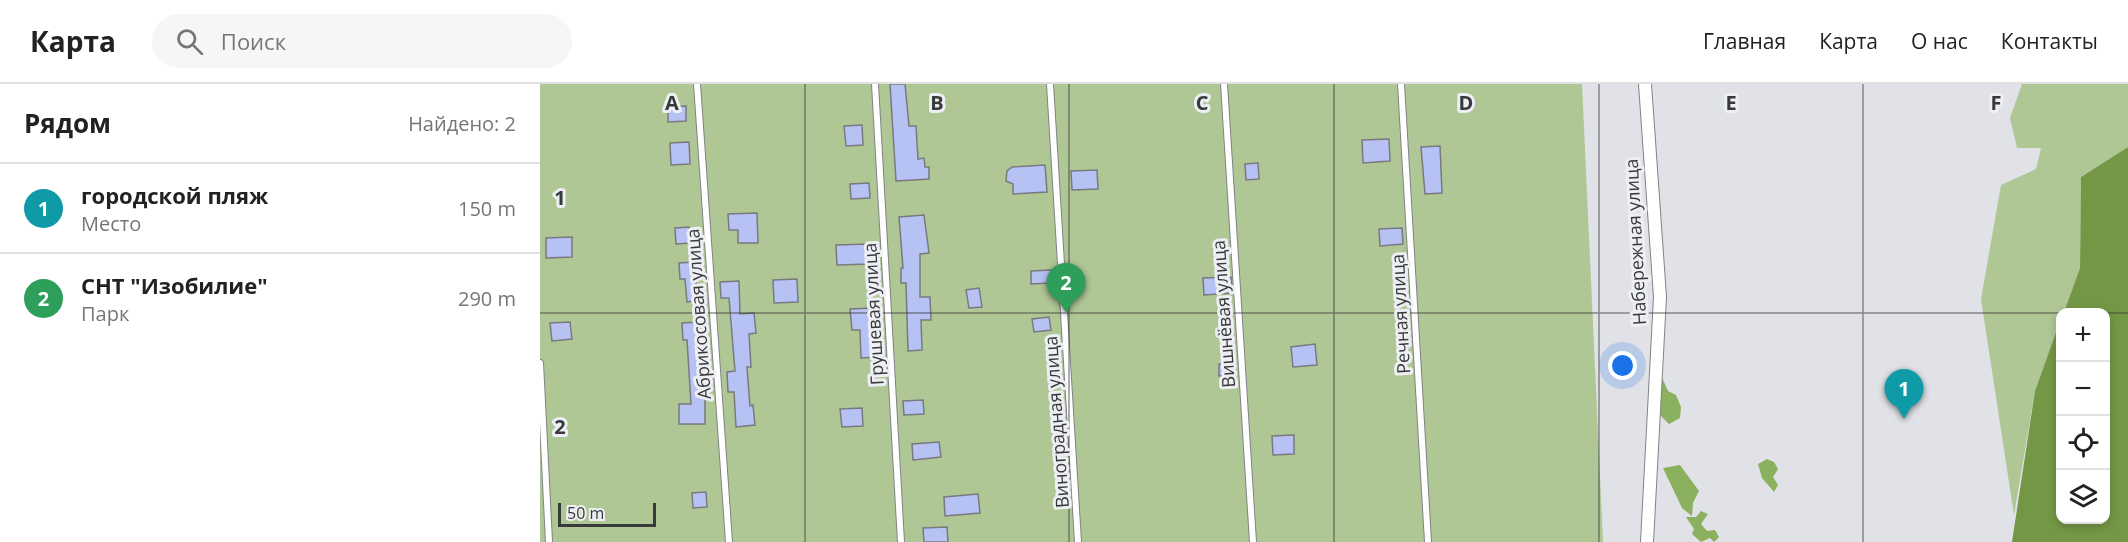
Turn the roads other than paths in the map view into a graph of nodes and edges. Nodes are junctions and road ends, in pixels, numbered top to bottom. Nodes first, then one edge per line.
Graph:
1 (697, 84) edge
2 (875, 84) edge
3 (1050, 84) edge
4 (1224, 84) edge
5 (1401, 84) edge
6 (1645, 84) edge
7 (540, 363) edge
8 (549, 542) edge
9 (729, 542) edge
10 (901, 542) edge
11 (1078, 542) edge
12 (1253, 542) edge
13 (1428, 542) edge
14 (1647, 542) edge

1 - 9 lane, Абрикосовая улица
2 - 10 lane, Грушевая улица
3 - 11 lane, Виноградная улица
4 - 12 lane, Вишнёвая улица
5 - 13 lane, Речная улица
6 - 14 street, Набережная улица
7 - 8 lane

